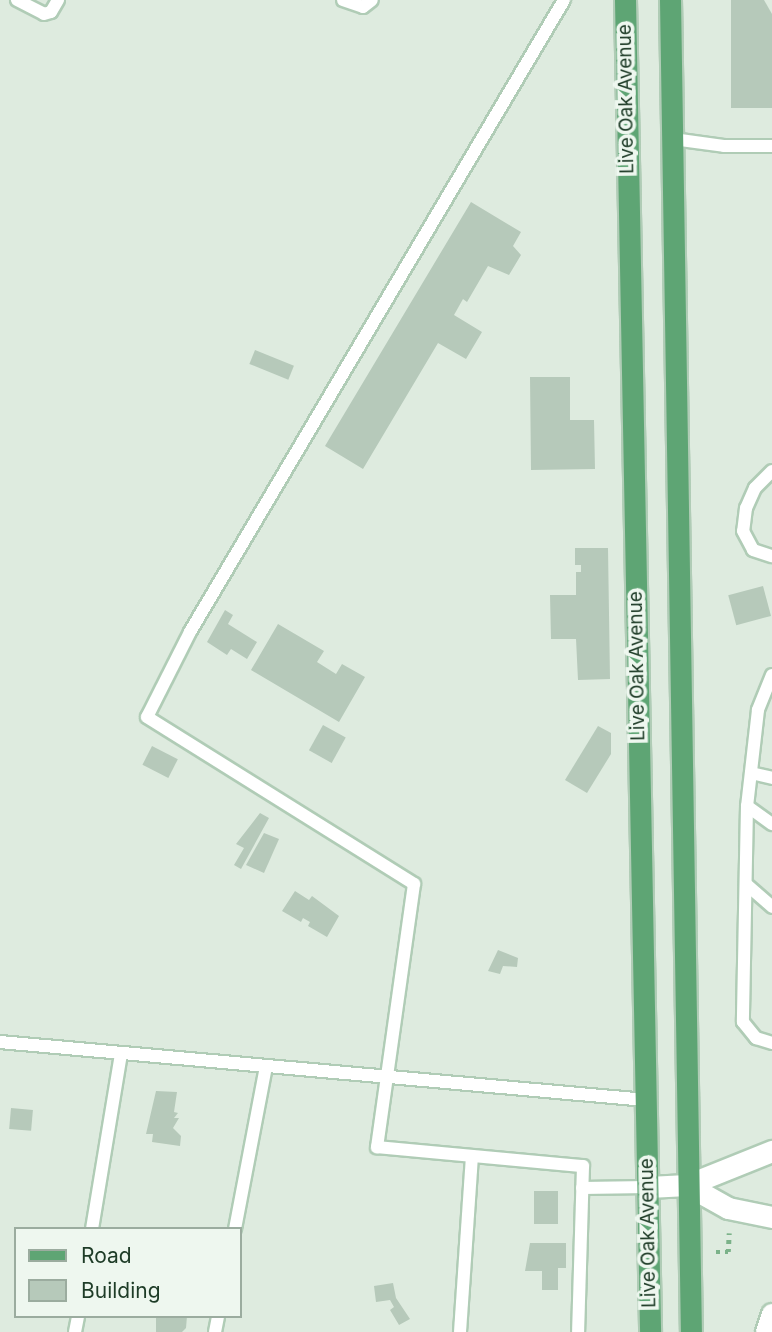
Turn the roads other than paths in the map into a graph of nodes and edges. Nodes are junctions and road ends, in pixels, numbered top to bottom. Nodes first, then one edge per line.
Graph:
1 (17, 0) edge
2 (58, 0) edge
3 (343, 0) edge
4 (372, 0) edge
5 (564, 0) edge
6 (625, 0) edge
7 (670, 0) edge
8 (673, 139) junction
9 (772, 146) edge
10 (772, 471) edge
11 (772, 556) edge
12 (772, 675) edge
13 (751, 773) junction
14 (772, 778) edge
15 (747, 806) junction
16 (772, 824) edge
17 (746, 884) junction
18 (772, 907) edge
19 (0, 1042) edge
20 (772, 1042) edge
21 (121, 1054) junction
22 (266, 1066) junction
23 (385, 1077) junction
24 (646, 1100) junction
25 (772, 1151) edge
26 (472, 1156) junction
27 (687, 1185) junction
28 (648, 1187) junction
29 (582, 1188) junction
30 (772, 1217) edge
31 (92, 1227) edge
32 (235, 1227) edge
33 (772, 1314) edge
34 (460, 1332) edge
35 (578, 1332) edge
36 (650, 1332) edge
37 (691, 1332) edge
38 (766, 1332) edge

1 - 2 lane
3 - 4 lane
5 - 23 lane
6 - 24 main road, Live Oak Avenue
7 - 8 main road, Live Oak Avenue
8 - 9 lane
8 - 27 main road, Live Oak Avenue
10 - 11 lane
12 - 13 lane
13 - 14 lane
13 - 15 lane
15 - 16 lane
15 - 17 lane
17 - 18 lane
17 - 20 lane
19 - 21 lane
21 - 22 lane
21 - 31 lane
22 - 23 lane
22 - 32 lane
23 - 24 lane
23 - 26 lane
24 - 28 main road, Live Oak Avenue
25 - 27 street
26 - 29 lane
26 - 34 lane
27 - 28 street
27 - 30 street
27 - 37 main road, Live Oak Avenue
28 - 29 lane
28 - 36 main road, Live Oak Avenue
29 - 35 lane
33 - 38 street

